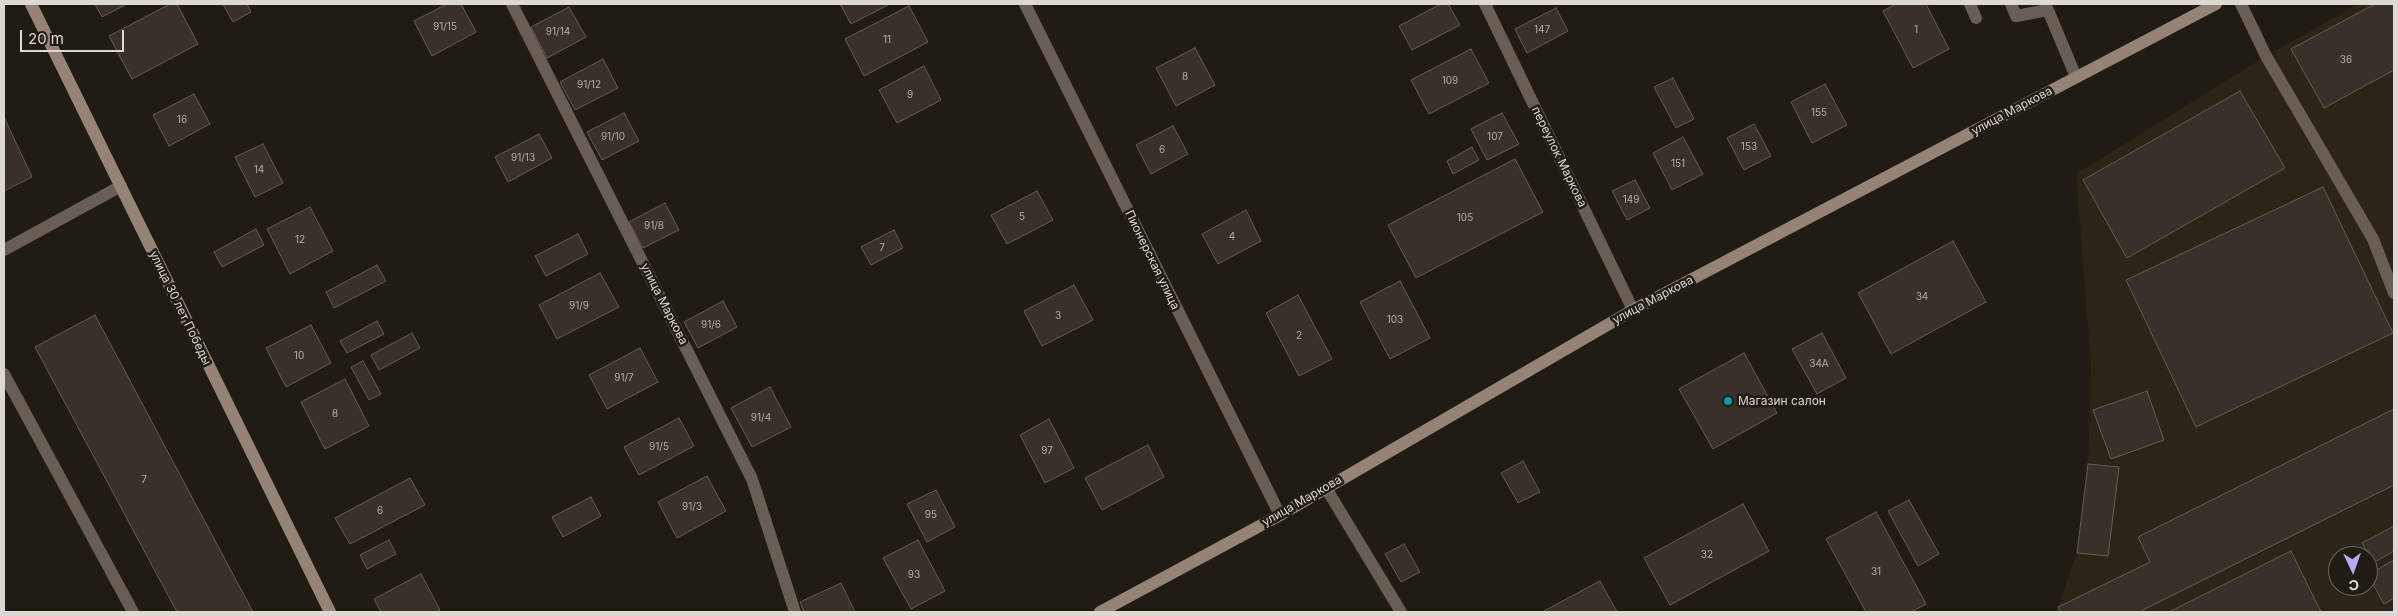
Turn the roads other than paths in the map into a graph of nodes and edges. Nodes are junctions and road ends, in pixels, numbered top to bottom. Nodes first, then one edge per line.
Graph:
1 (32, 4) edge
2 (512, 4) edge
3 (1025, 4) edge
4 (1485, 4) edge
5 (1970, 4) edge
6 (2011, 4) edge
7 (2216, 4) edge
8 (2241, 4) edge
9 (1976, 18) dead end
10 (2076, 77) junction
11 (120, 186) junction
12 (4, 250) edge
13 (2394, 293) edge
14 (1633, 310) junction
15 (4, 374) edge
16 (1326, 488) junction
17 (1280, 515) junction
18 (133, 612) edge
19 (330, 612) edge
20 (795, 612) edge
21 (1100, 612) edge
22 (1401, 612) edge

1 - 11 main road, улица 30 лет Победы
2 - 20 street, улица Маркова
3 - 17 street, Пионерская улица
4 - 14 street, переулок Маркова
5 - 9 street
6 - 10 street
7 - 10 main road, улица Маркова
8 - 13 street
10 - 14 main road, улица Маркова
11 - 12 street
11 - 19 main road, улица 30 лет Победы
14 - 16 main road, улица Маркова
15 - 18 street
16 - 17 main road, улица Маркова
16 - 22 street
17 - 21 main road, улица Маркова

